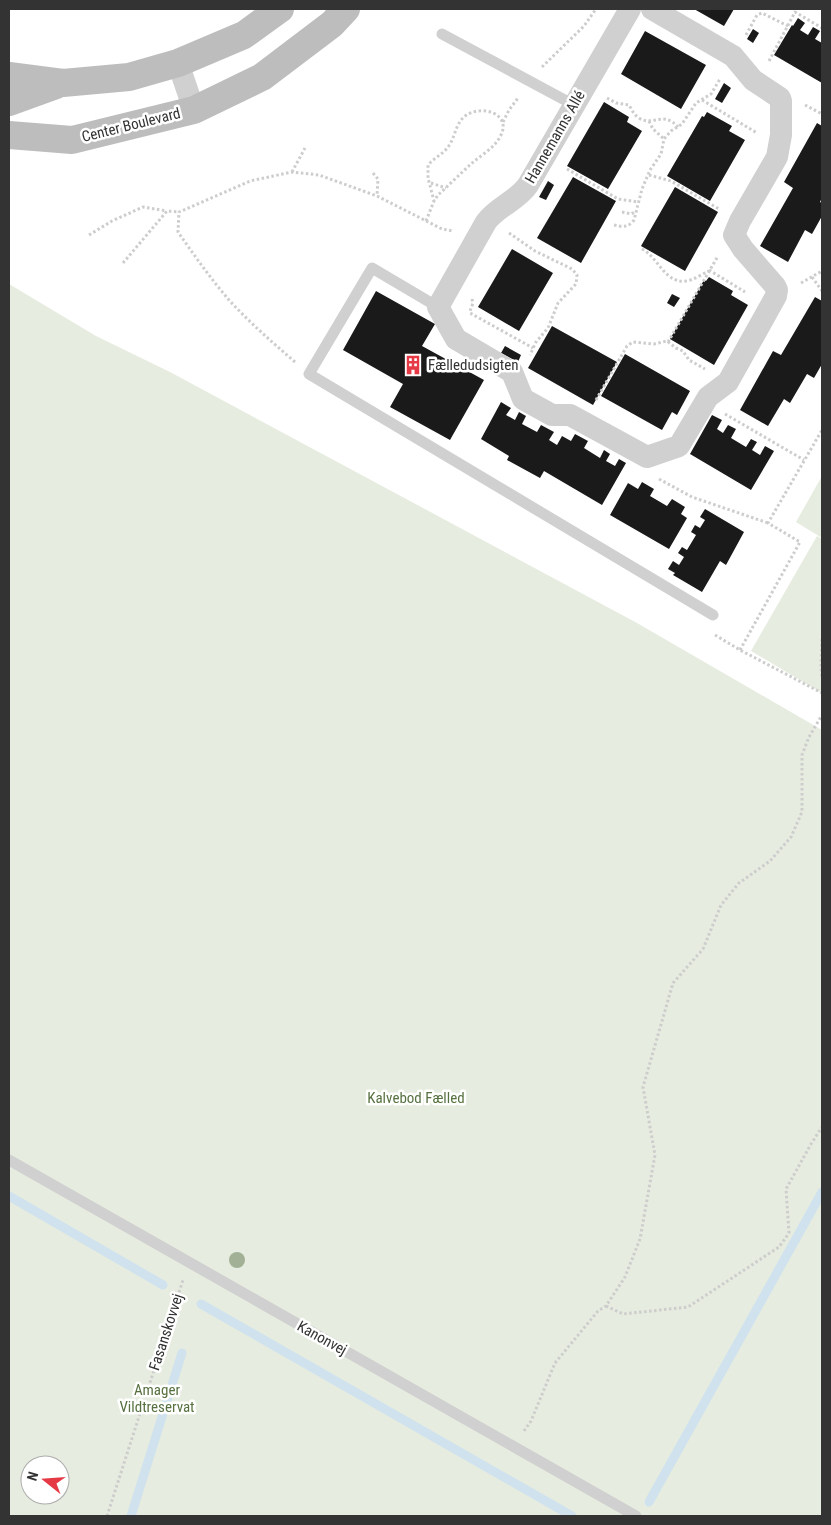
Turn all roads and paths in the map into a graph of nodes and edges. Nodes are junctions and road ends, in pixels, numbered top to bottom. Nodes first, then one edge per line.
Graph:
1 (280, 9) edge
2 (346, 9) edge
3 (596, 9) edge
4 (630, 9) edge
5 (652, 9) edge
6 (757, 10) edge
7 (796, 10) edge
8 (768, 11) dead end
9 (764, 13) junction
10 (757, 15) junction
11 (788, 26) junction
12 (822, 28) edge
13 (442, 34) dead end
14 (733, 56) junction
15 (178, 63) junction
16 (9, 76) edge
17 (531, 81) junction
18 (63, 83) junction
19 (757, 83) junction
20 (580, 95) junction
21 (701, 100) junction
22 (9, 102) edge
23 (194, 110) junction
24 (649, 121) junction
25 (503, 123) junction
26 (678, 127) junction
27 (9, 135) edge
28 (664, 140) junction
29 (780, 147) junction
30 (304, 148) dead end
31 (544, 156) junction
32 (292, 172) junction
33 (373, 173) dead end
34 (648, 175) junction
35 (431, 183) junction
36 (447, 187) junction
37 (377, 196) junction
38 (434, 201) junction
39 (638, 202) junction
40 (636, 210) junction
41 (168, 211) junction
42 (179, 212) junction
43 (622, 212) dead end
44 (426, 221) junction
45 (740, 221) junction
46 (614, 225) dead end
47 (482, 229) junction
48 (89, 235) dead end
49 (642, 249) dead end
50 (123, 263) dead end
51 (709, 270) junction
52 (812, 277) dead end
53 (449, 287) junction
54 (822, 291) edge
55 (770, 306) junction
56 (438, 307) junction
57 (668, 342) junction
58 (533, 348) junction
59 (309, 374) junction
60 (514, 378) junction
61 (728, 382) junction
62 (705, 403) junction
63 (584, 423) junction
64 (822, 430) edge
65 (647, 457) junction
66 (804, 460) junction
67 (768, 523) junction
68 (712, 615) dead end
69 (712, 633) dead end
70 (822, 639) edge
71 (740, 650) junction
72 (822, 679) edge
73 (822, 693) edge
74 (822, 715) edge
75 (822, 1128) edge
76 (9, 1160) edge
77 (188, 1263) junction
78 (606, 1306) junction
79 (513, 1446) junction
80 (107, 1516) edge
81 (636, 1516) edge

1 - 15 street
2 - 23 street
3 - 17 path
4 - 20 street, Hannemanns Allé
5 - 14 street
6 - 10 path
7 - 11 path
7 - 12 path
8 - 9 path
9 - 10 path
9 - 11 path
10 - 14 path
11 - 19 path
13 - 17 lane
14 - 19 street
14 - 21 path
15 - 18 street
15 - 23 street
16 - 18 street
17 - 20 lane
17 - 25 path
18 - 22 street
19 - 29 street
20 - 24 path
20 - 31 street, Hannemanns Allé
21 - 26 path
21 - 29 path
23 - 27 street, Center Boulevard
24 - 26 path
24 - 28 path
25 - 35 path
25 - 36 path
26 - 28 path
28 - 34 path
29 - 45 street
30 - 32 path
31 - 39 path
31 - 47 street, Hannemanns Allé
32 - 37 path
32 - 42 path
33 - 37 path
34 - 39 path
34 - 45 path
35 - 36 path
35 - 38 path
36 - 38 path
37 - 44 path
38 - 44 path
39 - 40 path
40 - 43 path
40 - 46 path
41 - 42 path
41 - 48 path
41 - 50 path
42 - 59 path
44 - 47 path
45 - 55 street
47 - 53 street, Hannemanns Allé
47 - 58 path
49 - 51 path
51 - 55 path
51 - 57 path
52 - 54 path
53 - 56 street, Hannemanns Allé
53 - 58 path
55 - 61 street
56 - 59 lane
56 - 60 street
57 - 61 path
57 - 63 path
58 - 60 path
59 - 68 lane
60 - 63 street
61 - 62 street
62 - 65 street
62 - 66 path
63 - 65 street
64 - 66 path
65 - 67 path
66 - 67 path
67 - 71 path
69 - 71 path
70 - 72 path
71 - 73 path
74 - 78 path
75 - 78 path
76 - 77 lane, Kanonvej
77 - 79 lane, Kanonvej
77 - 80 path, Fasanskovvej
78 - 79 path
79 - 81 lane, Kanonvej

